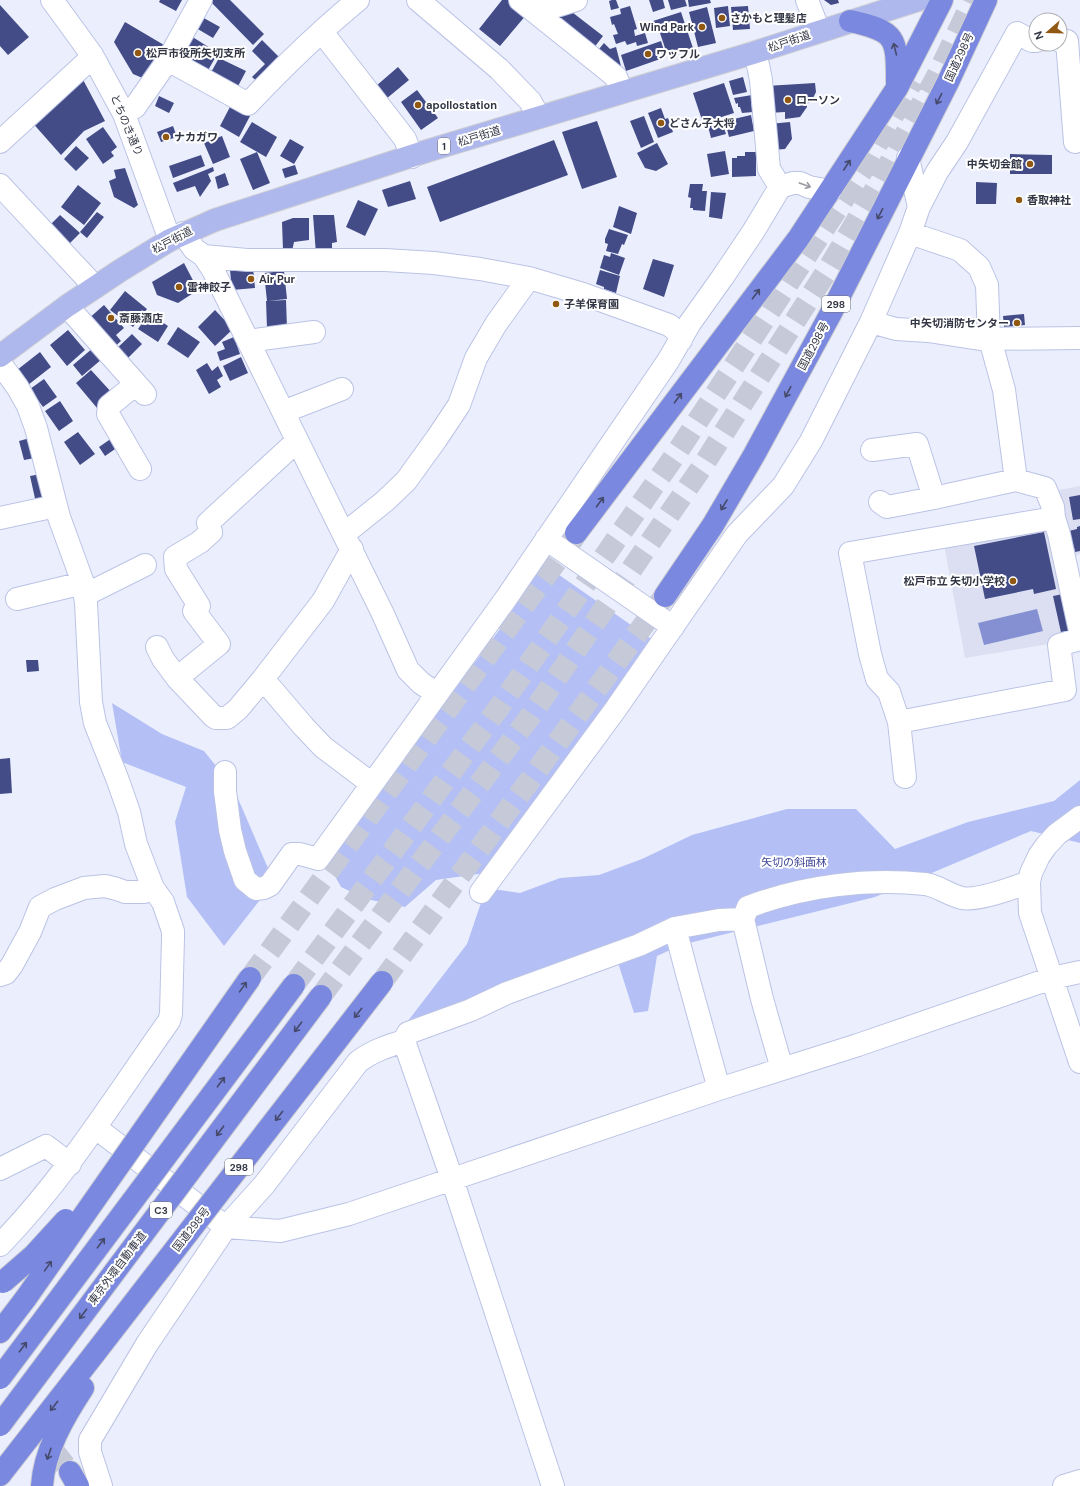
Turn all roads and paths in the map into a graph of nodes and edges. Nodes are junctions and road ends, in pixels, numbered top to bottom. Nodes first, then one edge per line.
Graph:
1 (53, 0) edge
2 (201, 0) edge
3 (358, 0) edge
4 (418, 0) edge
5 (576, 0) edge
6 (808, 0) edge
7 (918, 0) edge
8 (942, 0) edge
9 (986, 0) edge
10 (528, 6) edge
11 (850, 21) junction
12 (819, 31) junction
13 (322, 32) junction
14 (1028, 39) edge
15 (1068, 52) edge
16 (753, 53) junction
17 (92, 55) junction
18 (168, 60) junction
19 (897, 88) junction
20 (622, 92) junction
21 (124, 114) junction
22 (539, 117) junction
23 (0, 142) edge
24 (1076, 142) dead end
25 (412, 157) junction
26 (908, 158) junction
27 (0, 185) edge
28 (780, 187) junction
29 (830, 191) junction
30 (919, 207) junction
31 (910, 233) junction
32 (176, 236) junction
33 (204, 256) junction
34 (529, 278) junction
35 (95, 287) junction
36 (67, 306) junction
37 (871, 322) junction
38 (314, 332) dead end
39 (1080, 338) edge
40 (990, 339) junction
41 (681, 340) junction
42 (248, 341) junction
43 (0, 356) edge
44 (0, 362) edge
45 (342, 389) dead end
46 (283, 412) junction
47 (297, 441) junction
48 (872, 450) dead end
49 (140, 469) dead end
50 (1016, 480) junction
51 (934, 498) junction
52 (880, 502) dead end
53 (56, 506) junction
54 (0, 518) edge
55 (1054, 518) junction
56 (576, 533) tunnel mouth
57 (546, 539) junction
58 (348, 542) junction
59 (146, 565) dead end
60 (84, 589) junction
61 (665, 596) tunnel mouth
62 (17, 599) dead end
63 (672, 628) junction
64 (1080, 631) edge
65 (1080, 639) edge
66 (157, 647) dead end
67 (177, 678) junction
68 (263, 680) junction
69 (437, 694) junction
70 (899, 722) junction
71 (226, 772) dead end
72 (905, 777) dead end
73 (372, 784) junction
74 (1076, 824) edge
75 (1029, 882) junction
76 (153, 888) junction
77 (481, 892) dead end
78 (743, 919) junction
79 (675, 928) junction
80 (1080, 972) edge
81 (0, 975) edge
82 (250, 978) tunnel mouth
83 (1052, 978) junction
84 (382, 982) tunnel mouth
85 (294, 985) tunnel mouth
86 (321, 996) tunnel mouth
87 (231, 1004) junction
88 (404, 1041) junction
89 (1080, 1062) edge
90 (782, 1069) junction
91 (719, 1089) junction
92 (96, 1128) junction
93 (70, 1164) junction
94 (0, 1169) edge
95 (452, 1179) junction
96 (226, 1227) junction
97 (0, 1245) edge
98 (2, 1284) edge
99 (0, 1332) edge
100 (98, 1356) junction
101 (0, 1378) edge
102 (0, 1425) edge
103 (0, 1475) edge
104 (1080, 1481) edge
105 (42, 1486) edge
106 (101, 1486) edge
107 (553, 1486) edge
108 (1064, 1486) edge

1 - 17 street, とちのき通り
2 - 18 street
3 - 13 street
4 - 22 street
5 - 10 street
6 - 12 street
7 - 11 main road, 松戸街道 / 1
8 - 19 highway
9 -> 26 highway, 国道298号 / 298
10 - 20 street
11 - 12 main road, 松戸街道 / 1
19 -> 11 highway
12 - 16 main road, 松戸街道 / 1
13 - 18 street
13 - 25 street
14 - 30 street
15 - 24 street
16 - 20 main road, 松戸街道 / 1
16 - 28 street
17 - 21 street, とちのき通り
17 - 23 street
18 - 21 street
29 -> 19 highway
20 - 22 main road, 松戸街道 / 1
21 - 32 street, とちのき通り
22 - 25 main road, 松戸街道 / 1
25 - 32 main road, 松戸街道 / 1
26 - 30 street
26 -> 61 highway, 国道298号 / 298
27 - 35 street
28 -> 29 street
28 - 41 street
56 -> 29 highway
30 - 31 street
31 - 37 street
31 - 40 street
32 - 33 street, とちのき通り
32 - 35 main road, 松戸街道 / 1
33 - 34 street
33 - 42 street, とちのき通り
34 - 41 street
34 - 58 street
35 - 36 main road, 松戸街道 / 1
36 - 43 main road, 松戸街道 / 1
36 - 49 street
37 - 40 street
37 - 63 street
38 - 42 street
39 - 40 street
40 - 50 street
41 - 57 street
42 - 46 street, とちのき通り
44 - 53 street
45 - 46 street
46 - 47 street, とちのき通り
47 - 58 street, とちのき通り
47 - 67 street
48 - 51 street
50 - 51 street
50 - 55 street
51 - 52 street
53 - 54 street
53 - 60 street
55 - 64 street
55 - 70 street
57 - 63 street
57 - 69 street
58 - 68 street
58 - 69 street, とちのき通り
59 - 60 street
60 - 62 street
60 - 76 street
63 - 77 street
65 - 70 street
66 - 67 street
67 - 68 street
68 - 73 street
69 - 73 street
70 - 72 street
71 - 73 street
74 - 75 street
75 - 78 street
75 - 83 street
76 - 81 street
76 - 92 street
78 - 79 street
78 - 90 street
79 - 88 street
79 - 91 street
80 - 83 street
87 -> 82 highway, bridge
83 - 89 street
83 - 90 street
84 -> 100 highway, 国道298号 / 298, bridge
101 -> 85 highway, C3, bridge
86 -> 102 highway, 東京外環自動車道 / C3, bridge
87 - 98 highway, bridge
99 -> 87 highway, bridge
88 - 95 street
88 - 96 street
90 - 91 street
91 - 95 street
92 - 93 street
92 - 96 street
93 - 94 street
93 - 97 street
95 - 96 street
95 - 107 street
96 - 106 street
100 -> 103 highway, 298
100 -> 105 highway, 298
104 - 108 street

